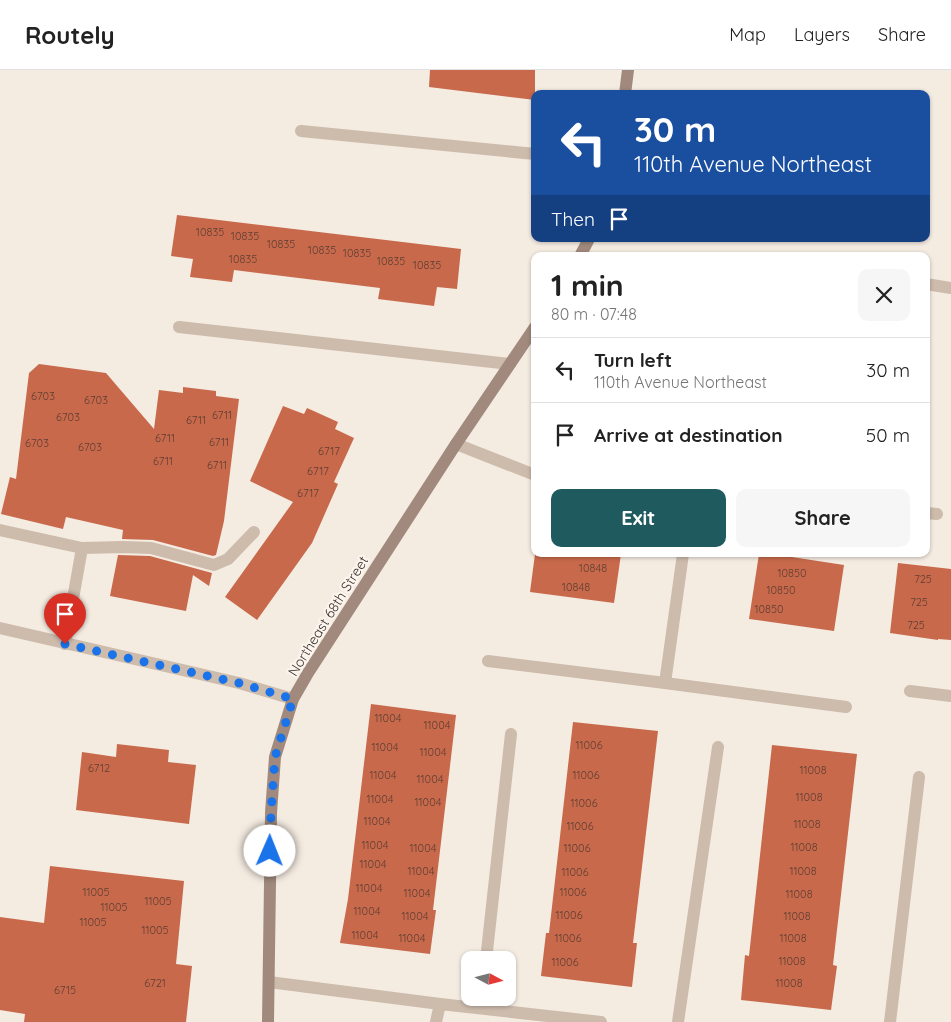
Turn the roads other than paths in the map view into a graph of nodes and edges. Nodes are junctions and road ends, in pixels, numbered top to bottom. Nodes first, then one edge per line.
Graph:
1 (628, 70) edge
2 (626, 90) edge
3 (301, 131) dead end
4 (531, 154) edge
5 (930, 285) edge
6 (951, 288) edge
7 (179, 327) dead end
8 (531, 333) edge
9 (510, 364) junction
10 (456, 444) junction
11 (531, 473) edge
12 (0, 530) edge
13 (254, 532) dead end
14 (82, 548) junction
15 (683, 557) edge
16 (0, 628) edge
17 (65, 644) junction
18 (488, 661) dead end
19 (665, 683) junction
20 (910, 691) dead end
21 (951, 696) edge
22 (293, 699) junction
23 (846, 707) dead end
24 (512, 734) dead end
25 (718, 747) dead end
26 (919, 777) dead end
27 (487, 951) edge
28 (269, 982) junction
29 (461, 1003) edge
30 (440, 1004) junction
31 (500, 1006) edge
32 (268, 1022) edge
33 (436, 1022) edge
34 (601, 1022) edge
35 (678, 1022) edge
36 (890, 1022) edge

1 - 2 main road
3 - 4 street
5 - 6 street
7 - 9 street
8 - 9 main road, Northeast 68th Street
9 - 10 main road, Northeast 68th Street
10 - 11 street
10 - 22 main road, Northeast 68th Street
12 - 14 street
13 - 14 street
14 - 17 street
15 - 19 street
16 - 17 street
17 - 22 street
18 - 19 street
19 - 23 street
20 - 21 street
22 - 28 main road, Northeast 68th Street
24 - 27 street
25 - 35 street
26 - 36 street
28 - 30 street
28 - 32 main road, Northeast 68th Street
29 - 30 street
30 - 33 street
31 - 34 street

